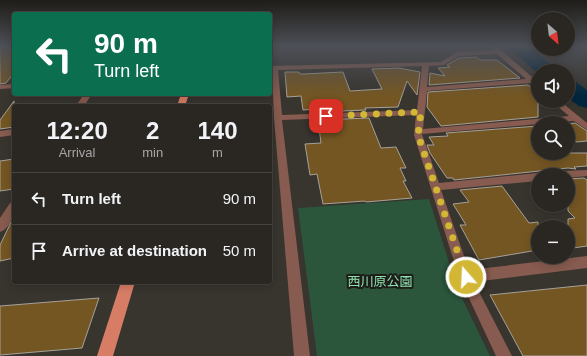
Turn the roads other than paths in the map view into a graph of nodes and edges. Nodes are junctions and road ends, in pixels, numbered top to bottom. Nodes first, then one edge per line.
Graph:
1 (444, 63) edge
2 (511, 63) edge
3 (426, 64) junction
4 (273, 68) edge
5 (531, 80) edge
6 (531, 84) edge
7 (12, 86) edge
8 (0, 87) edge
9 (424, 89) junction
10 (563, 108) edge
11 (421, 112) junction
12 (572, 116) edge
13 (278, 118) junction
14 (575, 119) edge
15 (531, 122) edge
16 (587, 127) edge
17 (12, 132) edge
18 (418, 132) junction
19 (0, 134) edge
20 (587, 173) edge
21 (575, 174) edge
22 (531, 178) edge
23 (435, 187) junction
24 (8, 210) edge
25 (0, 227) edge
26 (587, 262) edge
27 (466, 277) junction
28 (127, 284) edge
29 (105, 356) edge
30 (302, 356) edge
31 (504, 356) edge

1 - 3 street
2 - 5 street
3 - 4 street
3 - 9 street
4 - 13 street
6 - 9 street
7 - 8 street
9 - 11 street
10 - 12 street
11 - 13 street
11 - 18 street
13 - 30 street
14 - 16 street
15 - 18 street
17 - 19 street
18 - 23 street
20 - 21 street
22 - 23 street
23 - 27 street
24 - 25 street
26 - 27 street
27 - 31 street
28 - 29 main road

